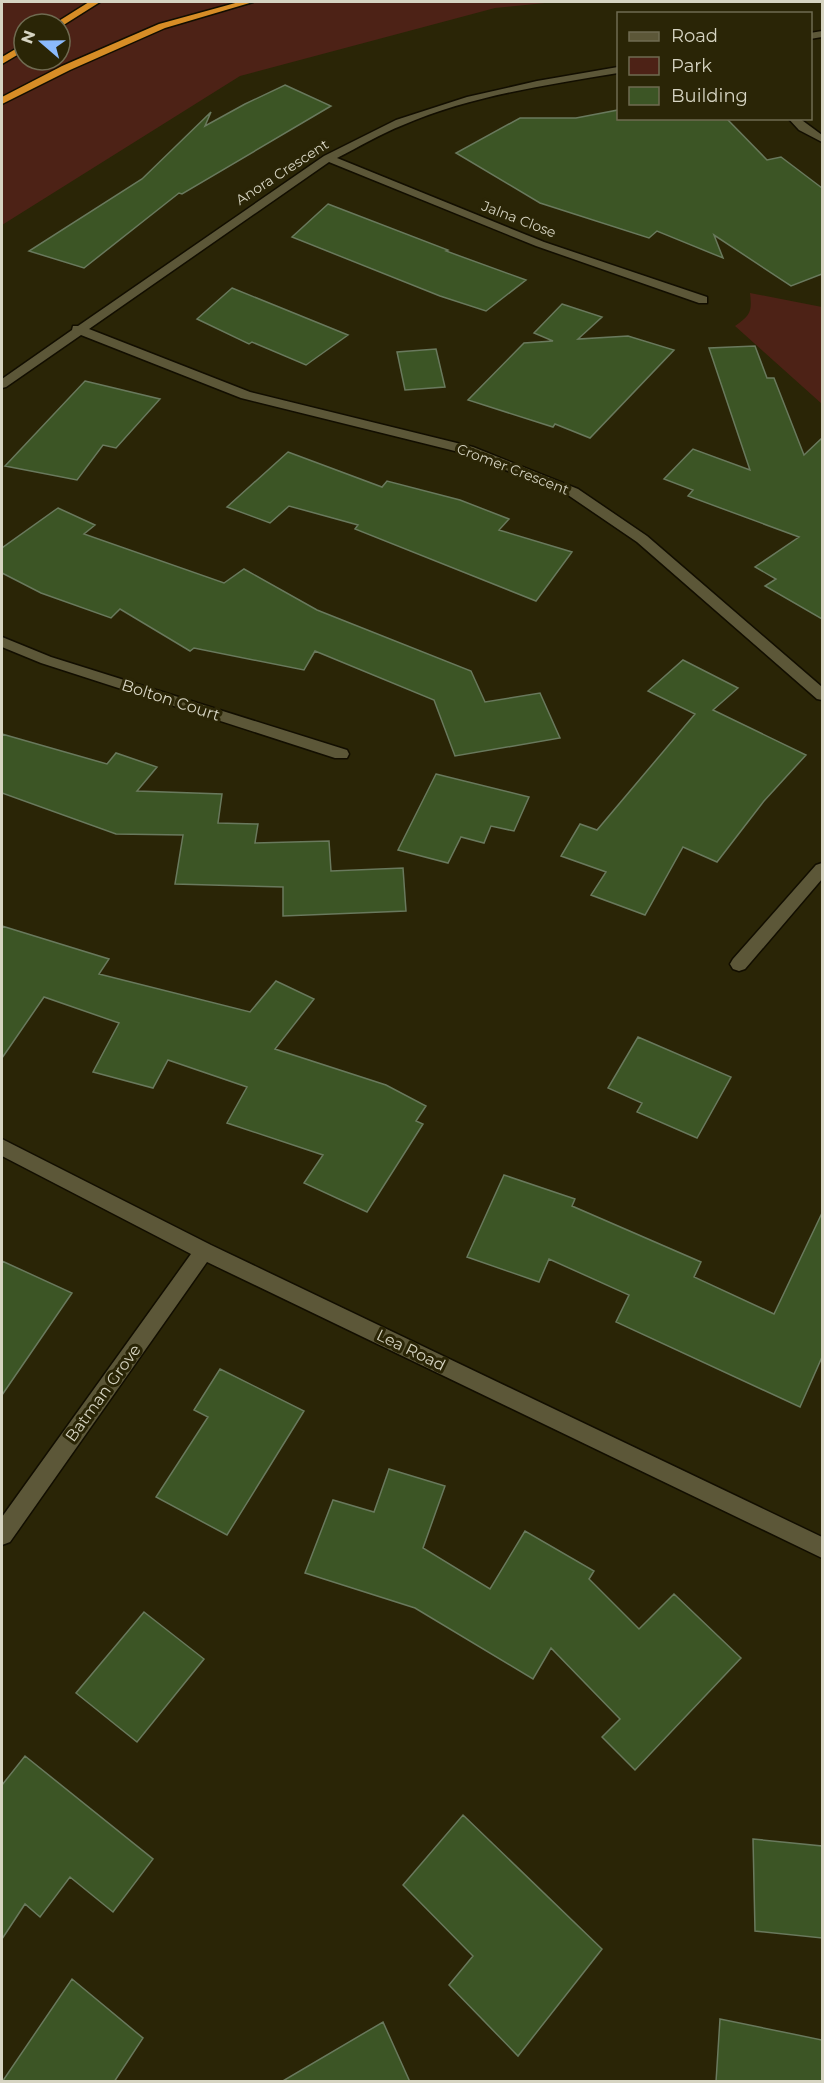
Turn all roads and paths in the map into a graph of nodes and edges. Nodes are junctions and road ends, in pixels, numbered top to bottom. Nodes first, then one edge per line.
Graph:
1 (95, 2) edge
2 (248, 2) edge
3 (72, 16) edge
4 (617, 70) edge
5 (2, 101) edge
6 (796, 120) edge
7 (822, 139) edge
8 (328, 158) junction
9 (703, 300) dead end
10 (77, 330) junction
11 (2, 384) edge
12 (2, 642) edge
13 (820, 690) edge
14 (341, 754) dead end
15 (822, 869) edge
16 (739, 964) dead end
17 (2, 1147) edge
18 (204, 1251) junction
19 (2, 1534) edge
20 (822, 1548) edge

1 - 3 highway
2 - 5 highway
4 - 8 street, Anora Crescent
6 - 7 street
8 - 9 street, Jalna Close
8 - 10 street, Anora Crescent
10 - 11 street, Anora Crescent
10 - 13 street, Cromer Crescent
12 - 14 street, Bolton Court
15 - 16 street
17 - 18 street, Lea Road
18 - 19 street, Batman Grove
18 - 20 street, Lea Road

